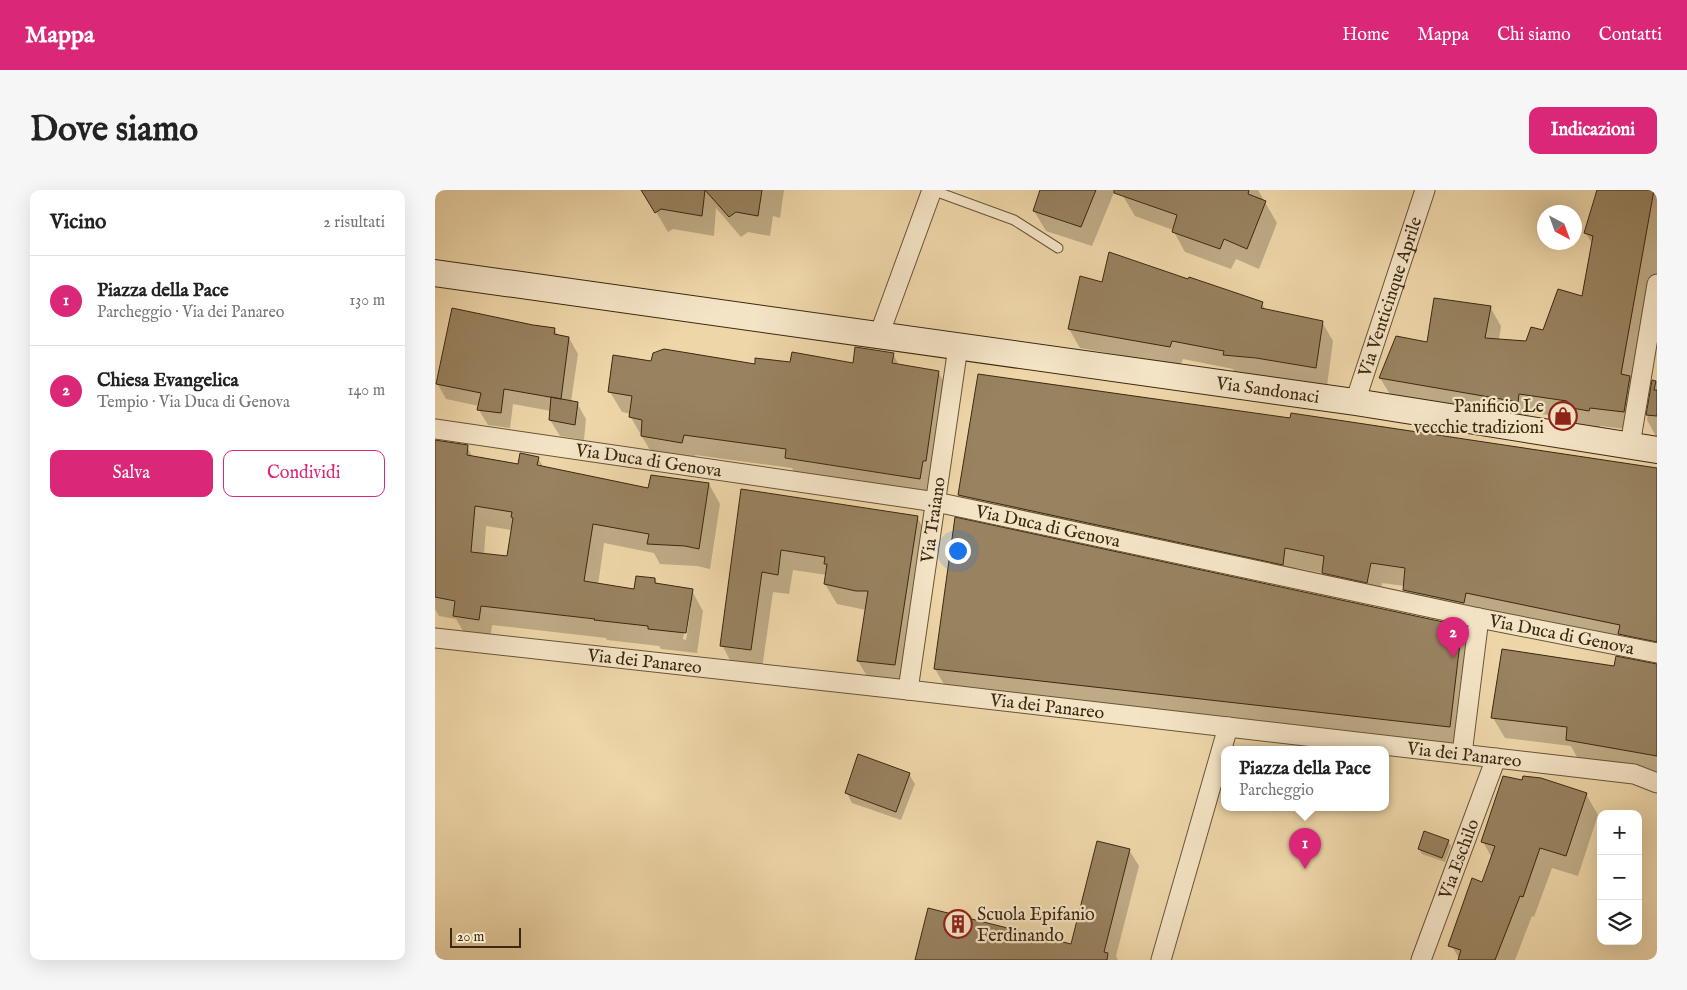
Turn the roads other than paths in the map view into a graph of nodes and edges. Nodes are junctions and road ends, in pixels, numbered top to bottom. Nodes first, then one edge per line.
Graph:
1 (932, 190) edge
2 (1425, 190) edge
3 (1058, 248) dead end
4 (435, 273) edge
5 (1657, 284) edge
6 (1653, 326) edge
7 (879, 335) junction
8 (959, 347) junction
9 (1355, 402) junction
10 (435, 429) edge
11 (1630, 445) junction
12 (1657, 450) edge
13 (936, 502) junction
14 (1479, 618) junction
15 (435, 638) edge
16 (1657, 653) edge
17 (908, 690) junction
18 (1228, 727) junction
19 (1223, 746) edge
20 (1221, 751) edge
21 (1462, 754) junction
22 (1496, 758) junction
23 (1657, 783) edge
24 (1161, 960) edge
25 (1421, 960) edge

1 - 3 lane
1 - 7 street
2 - 9 street, Via Venticinque Aprile
4 - 7 main road, Via Sandonaci
5 - 6 street
6 - 11 street
7 - 8 main road, Via Sandonaci
8 - 9 main road, Via Sandonaci
8 - 13 street, Via Traiano
9 - 11 main road, Via Sandonaci
10 - 13 street, Via Duca di Genova
11 - 12 main road, Via Sandonaci
13 - 14 street, Via Duca di Genova
13 - 17 street, Via Traiano
14 - 16 street, Via Duca di Genova
14 - 21 street
15 - 17 street, Via dei Panareo
17 - 18 street, Via dei Panareo
18 - 19 street
18 - 21 street, Via dei Panareo
20 - 24 street
21 - 22 street, Via dei Panareo
22 - 23 street, Via dei Panareo
22 - 25 street, Via Eschilo

